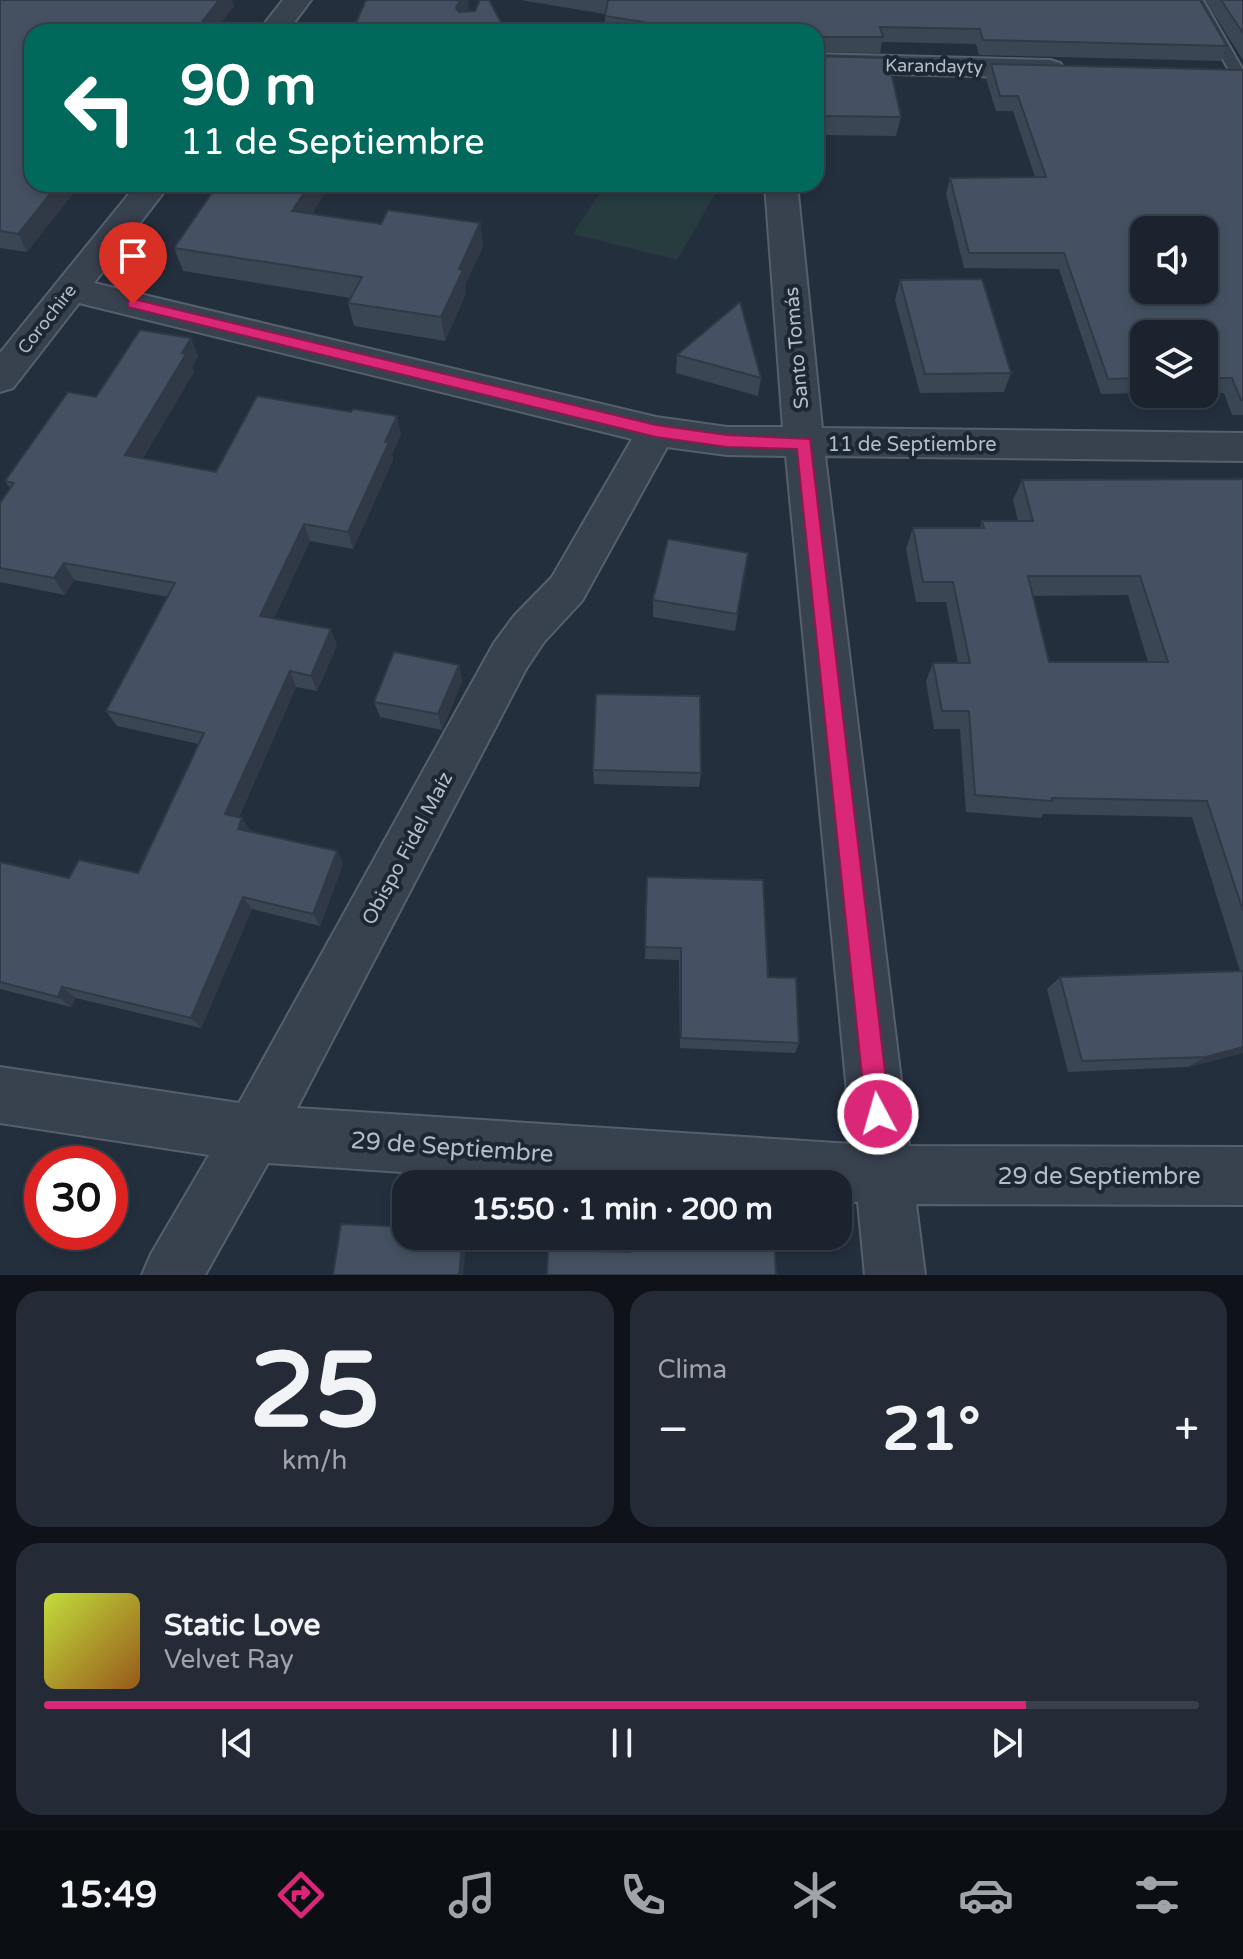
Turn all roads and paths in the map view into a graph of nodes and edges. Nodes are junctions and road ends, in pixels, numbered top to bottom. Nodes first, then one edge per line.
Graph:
1 (297, 0) edge
2 (1196, 0) edge
3 (278, 24) edge
4 (824, 63) edge
5 (1082, 70) edge
6 (1207, 73) edge
7 (1241, 74) edge
8 (148, 192) edge
9 (782, 192) edge
10 (71, 289) junction
11 (0, 379) edge
12 (656, 431) junction
13 (804, 444) junction
14 (1243, 447) edge
15 (0, 1095) edge
16 (253, 1134) junction
17 (885, 1175) junction
18 (1243, 1176) edge
19 (172, 1275) edge
20 (895, 1275) edge

1 - 3 street
2 - 7 lane
4 - 5 street, Karandayty
6 - 7 street
8 - 10 street, Corochire
9 - 13 street, Santo Tomás
10 - 11 street, Corochire
10 - 12 street, 11 de Septiembre
12 - 13 street, 11 de Septiembre
12 - 16 street, Obispo Fidel Maíz
13 - 14 street, 11 de Septiembre
13 - 17 street, Santo Tomás
15 - 16 street, 29 de Septiembre
16 - 17 street, 29 de Septiembre
16 - 19 street, Obispo Fidel Maíz
17 - 18 street, 29 de Septiembre
17 - 20 street, Santo Tomás

